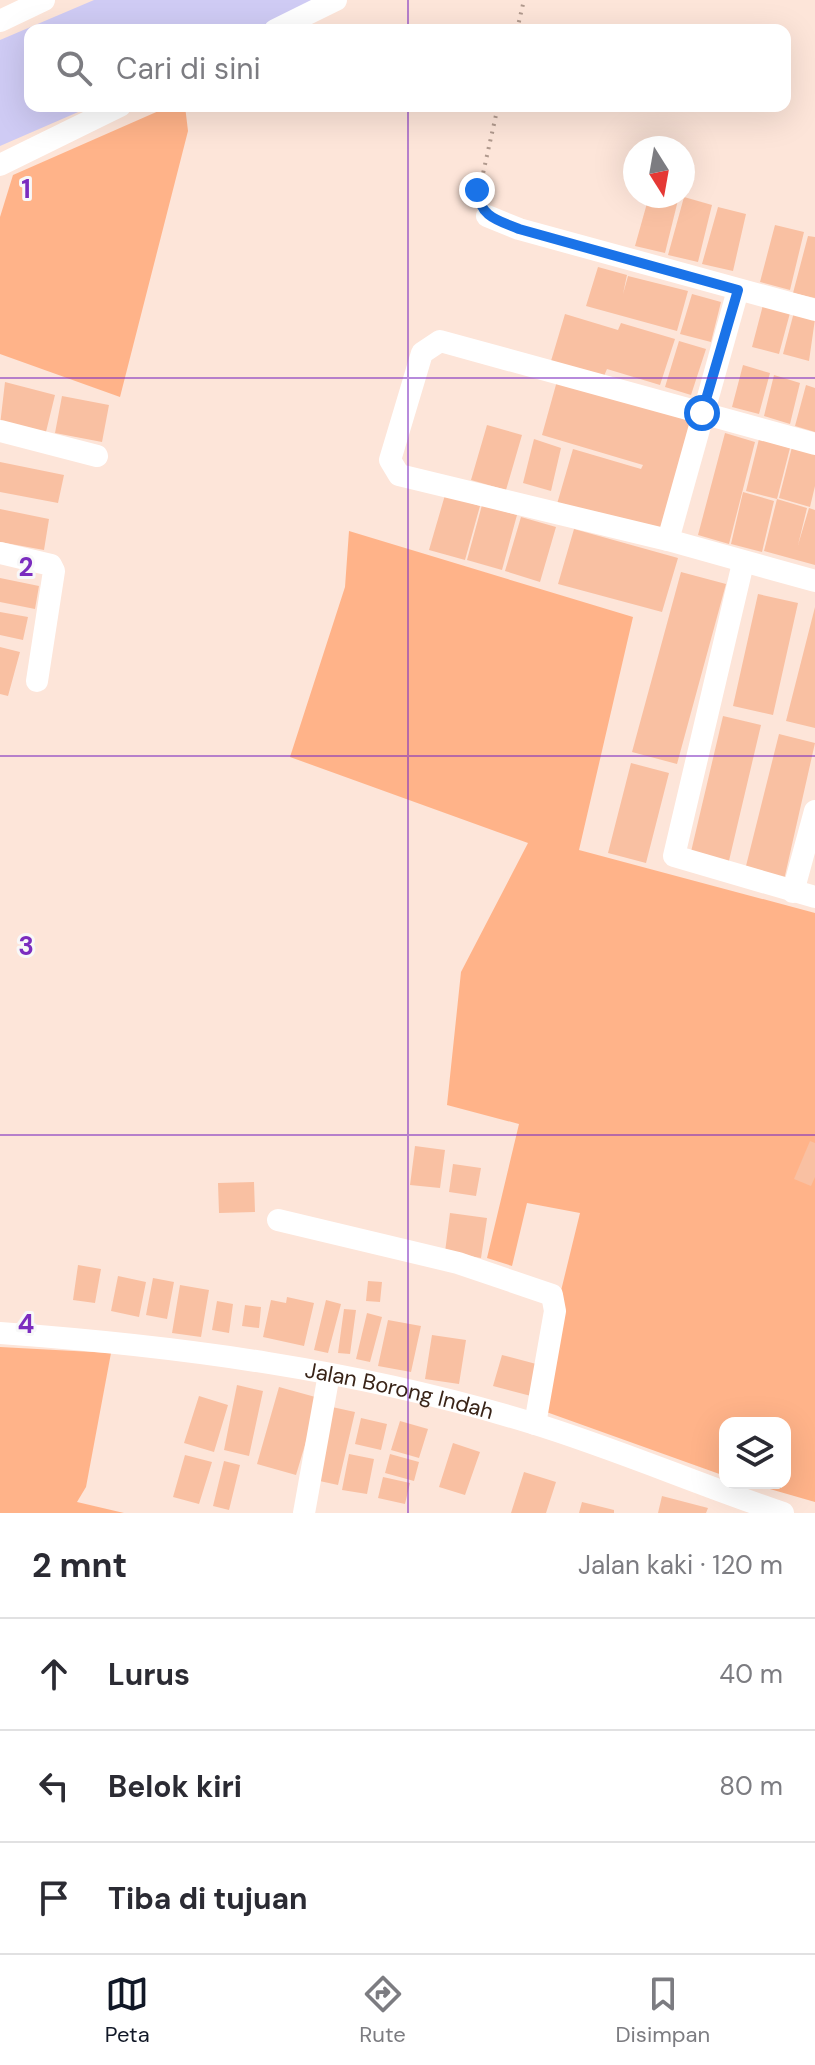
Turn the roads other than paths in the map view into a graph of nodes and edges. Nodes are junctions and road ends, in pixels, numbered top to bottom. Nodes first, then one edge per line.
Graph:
1 (44, 0) edge
2 (336, 0) edge
3 (0, 21) edge
4 (287, 24) edge
5 (108, 112) edge
6 (0, 165) edge
7 (487, 216) road end
8 (738, 290) junction
9 (815, 310) edge
10 (702, 413) junction
11 (0, 431) edge
12 (815, 444) edge
13 (97, 456) dead end
14 (668, 540) junction
15 (0, 553) edge
16 (743, 563) junction
17 (815, 581) edge
18 (37, 681) dead end
19 (815, 811) edge
20 (793, 892) junction
21 (815, 897) edge
22 (278, 1220) dead end
23 (0, 1333) edge
24 (329, 1374) junction
25 (535, 1424) junction
26 (304, 1513) edge
27 (783, 1513) edge

1 - 3 street
2 - 4 street
5 - 6 street
7 - 8 street
8 - 9 street
8 - 10 street
10 - 12 street
10 - 14 street
10 - 14 street
11 - 13 street
14 - 16 street
15 - 18 street
16 - 17 street
16 - 20 street
19 - 20 street
20 - 21 street
22 - 25 street
23 - 24 street, Jalan Borong Indah
24 - 25 street, Jalan Borong Indah
24 - 26 street
25 - 27 street, Jalan Borong Indah

